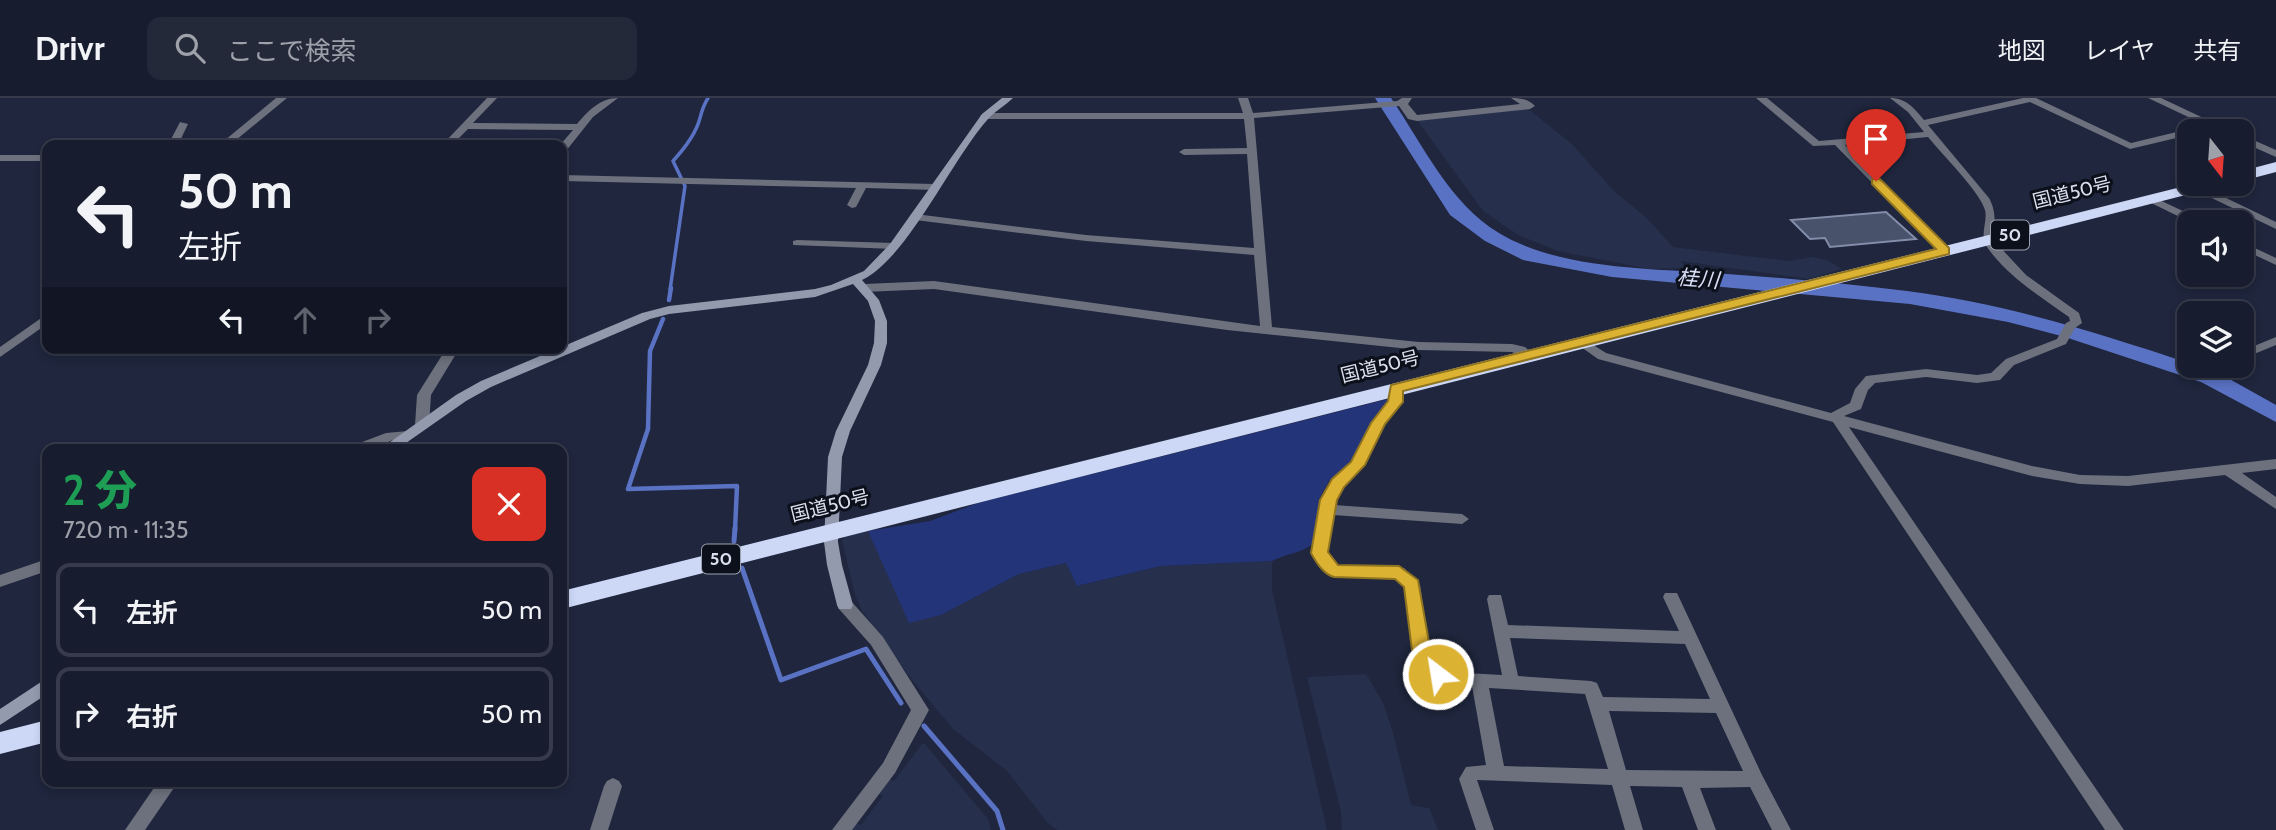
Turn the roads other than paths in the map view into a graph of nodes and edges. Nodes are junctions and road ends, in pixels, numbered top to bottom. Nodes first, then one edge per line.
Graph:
1 (282, 98) edge
2 (492, 98) edge
3 (612, 98) edge
4 (1008, 98) edge
5 (1243, 98) edge
6 (1516, 98) edge
7 (1761, 98) edge
8 (1895, 98) edge
9 (2153, 98) edge
10 (1402, 102) edge
11 (985, 116) junction
12 (1249, 116) junction
13 (2198, 119) edge
14 (1922, 122) junction
15 (183, 124) dead end
16 (466, 126) junction
17 (579, 127) junction
18 (1930, 134) junction
19 (2177, 134) edge
20 (175, 140) edge
21 (230, 140) edge
22 (452, 140) edge
23 (1837, 142) junction
24 (567, 143) edge
25 (2254, 144) edge
26 (1252, 151) junction
27 (1184, 152) dead end
28 (2276, 154) edge
29 (0, 158) edge
30 (42, 158) edge
31 (2276, 167) edge
32 (2254, 173) edge
33 (567, 178) edge
34 (863, 184) junction
35 (935, 187) junction
36 (2177, 192) edge
37 (2223, 196) edge
38 (2151, 199) junction
39 (852, 205) dead end
40 (2177, 212) edge
41 (915, 216) junction
42 (2276, 226) edge
43 (844, 229) dead end
44 (1989, 240) junction
45 (797, 243) dead end
46 (836, 244) junction
47 (894, 246) junction
48 (1945, 251) junction
49 (2254, 251) edge
50 (1260, 252) junction
51 (2276, 262) edge
52 (860, 284) junction
53 (42, 322) edge
54 (1266, 329) junction
55 (2276, 341) edge
56 (1580, 342) junction
57 (567, 350) edge
58 (2254, 350) edge
59 (0, 353) edge
60 (450, 354) edge
61 (557, 354) edge
62 (1528, 355) junction
63 (1396, 388) junction
64 (1838, 420) junction
65 (422, 425) junction
66 (408, 435) junction
67 (370, 444) edge
68 (395, 444) edge
69 (2276, 464) edge
70 (2228, 470) junction
71 (2276, 504) edge
72 (1326, 509) junction
73 (1462, 519) dead end
74 (832, 531) junction
75 (42, 567) edge
76 (0, 581) edge
77 (1671, 597) dead end
78 (567, 599) edge
79 (1495, 599) dead end
80 (1501, 631) junction
81 (1690, 639) junction
82 (1479, 681) junction
83 (1511, 681) junction
84 (42, 689) edge
85 (1598, 704) junction
86 (1723, 706) junction
87 (0, 718) edge
88 (42, 732) edge
89 (0, 743) edge
90 (1496, 771) junction
91 (1618, 777) junction
92 (1755, 779) junction
93 (1688, 780) junction
94 (613, 786) dead end
95 (165, 787) edge
96 (134, 830) edge
97 (599, 830) edge
98 (841, 830) edge
99 (1485, 830) edge
100 (1634, 830) edge
101 (1707, 830) edge
102 (1782, 830) edge
103 (2115, 830) edge

1 - 21 street
2 - 16 street
3 - 17 street
4 - 11 street
5 - 12 street
6 - 10 street
7 - 23 street
8 - 14 street
9 - 13 street
10 - 12 street
11 - 12 street
11 - 35 street
12 - 26 street
14 - 18 street
14 - 19 street
15 - 20 street
16 - 17 street
16 - 22 street
17 - 24 street
18 - 23 street
18 - 44 street
23 - 48 street
25 - 28 street
26 - 27 street
26 - 50 street
29 - 30 street
31 - 32 highway
33 - 34 street
34 - 35 street
34 - 39 street
35 - 41 street
36 - 38 highway, 国道50号 / 50
37 - 42 street
38 - 40 street
38 - 44 highway, 国道50号 / 50
41 - 47 street
41 - 50 street
43 - 46 street
44 - 48 highway, 国道50号 / 50
44 - 64 street
45 - 46 street
46 - 47 street
47 - 52 street
48 - 56 highway, 国道50号 / 50
49 - 51 street
50 - 54 street
52 - 54 street
52 - 57 street
52 - 74 street
53 - 59 street
54 - 62 street
55 - 58 street
56 - 62 highway, 国道50号 / 50
56 - 64 street
60 - 65 street
61 - 65 street
62 - 63 highway, 国道50号 / 50
63 - 72 street
63 - 74 highway, 国道50号 / 50
64 - 70 street
64 - 103 street
65 - 66 street
66 - 67 street
66 - 68 street
69 - 70 street
70 - 71 street
72 - 73 street
72 - 82 street
74 - 78 highway, 国道50号 / 50
74 - 98 street
75 - 76 street
77 - 81 street
79 - 80 street
80 - 81 street
80 - 83 street
81 - 86 street
82 - 83 street
82 - 90 street
83 - 85 street
84 - 87 street
85 - 86 street
85 - 91 street
86 - 92 street
88 - 89 highway
90 - 91 street
90 - 99 street
91 - 93 street
91 - 100 street
92 - 93 street
92 - 102 street
93 - 101 street
94 - 97 street
95 - 96 street

